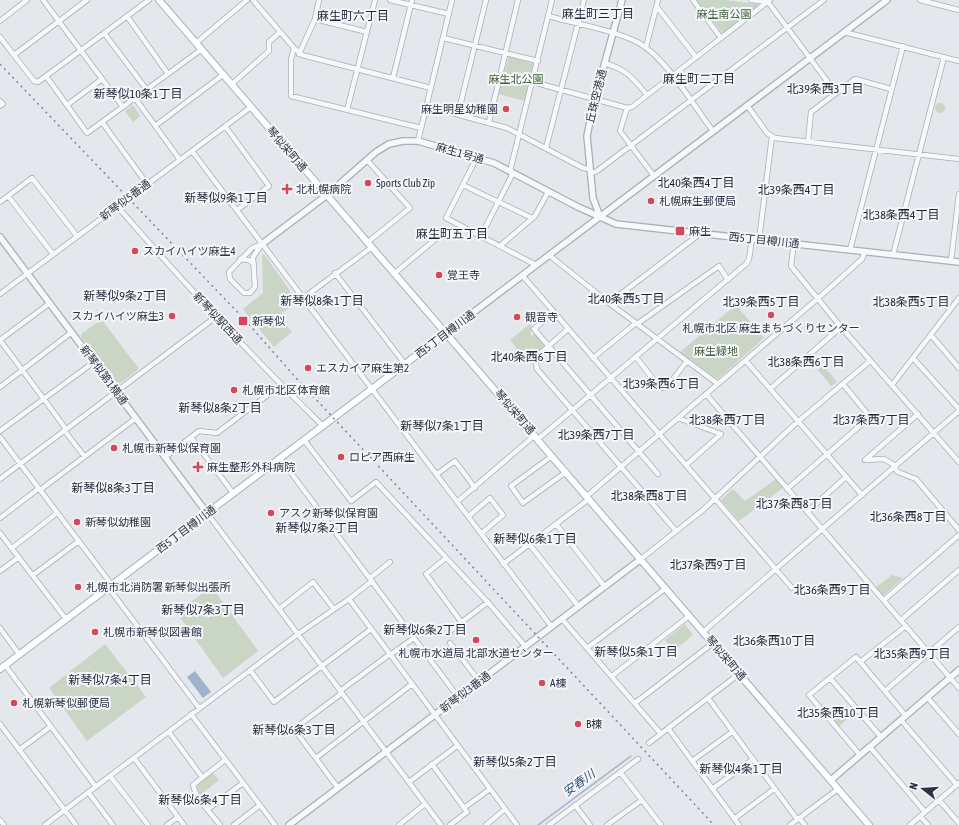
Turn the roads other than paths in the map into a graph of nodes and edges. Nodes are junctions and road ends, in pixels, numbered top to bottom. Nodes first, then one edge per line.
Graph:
1 (27, 0) edge
2 (43, 0) edge
3 (87, 0) edge
4 (149, 0) edge
5 (247, 0) edge
6 (253, 0) edge
7 (320, 0) edge
8 (375, 0) edge
9 (390, 0) edge
10 (452, 0) edge
11 (486, 0) edge
12 (518, 0) edge
13 (552, 0) edge
14 (584, 0) edge
15 (622, 0) edge
16 (658, 0) edge
17 (694, 0) edge
18 (751, 0) edge
19 (824, 0) edge
20 (887, 0) edge
21 (920, 0) edge
22 (161, 1) edge
23 (769, 1) edge
24 (411, 2) edge
25 (657, 7) junction
26 (959, 10) edge
27 (449, 14) junction
28 (127, 16) junction
29 (548, 16) junction
30 (315, 19) junction
31 (0, 21) edge
32 (59, 21) junction
33 (578, 24) junction
34 (787, 28) junction
35 (280, 32) junction
36 (366, 32) junction
37 (844, 32) junction
38 (104, 33) junction
39 (612, 34) junction
40 (0, 37) edge
41 (443, 38) junction
42 (721, 38) junction
43 (196, 43) junction
44 (475, 46) junction
45 (902, 46) junction
46 (646, 47) junction
47 (294, 48) junction
48 (202, 49) junction
49 (81, 50) junction
50 (506, 53) junction
51 (299, 54) junction
52 (14, 55) junction
53 (696, 57) junction
54 (810, 58) junction
55 (944, 58) junction
56 (538, 61) junction
57 (959, 61) edge
58 (604, 63) junction
59 (357, 69) junction
60 (168, 74) junction
61 (224, 74) junction
62 (46, 76) junction
63 (672, 76) junction
64 (393, 78) junction
65 (102, 79) junction
66 (533, 82) junction
67 (232, 84) junction
68 (431, 88) junction
69 (891, 89) junction
70 (146, 90) junction
71 (561, 90) junction
72 (836, 93) junction
73 (647, 95) junction
74 (135, 98) junction
75 (595, 99) junction
76 (0, 101) edge
77 (690, 101) junction
78 (67, 105) junction
79 (747, 105) junction
80 (0, 106) edge
81 (427, 106) junction
82 (123, 107) junction
83 (251, 107) junction
84 (627, 108) junction
85 (347, 110) junction
86 (458, 114) junction
87 (102, 122) junction
88 (489, 122) junction
89 (155, 126) junction
90 (225, 126) junction
91 (421, 128) junction
92 (713, 131) junction
93 (520, 134) junction
94 (772, 136) junction
95 (418, 141) junction
96 (808, 142) junction
97 (632, 145) junction
98 (546, 148) junction
99 (875, 149) junction
100 (192, 151) junction
101 (919, 155) junction
102 (476, 157) junction
103 (959, 159) edge
104 (180, 160) junction
105 (367, 160) junction
106 (590, 171) junction
107 (512, 172) junction
108 (654, 176) junction
109 (147, 184) junction
110 (463, 185) junction
111 (548, 192) junction
112 (959, 194) edge
113 (327, 195) junction
114 (8, 196) junction
115 (959, 197) edge
116 (0, 202) edge
117 (498, 202) junction
118 (117, 206) junction
119 (237, 210) junction
120 (600, 217) junction
121 (532, 218) junction
122 (701, 233) junction
123 (77, 236) junction
124 (481, 236) junction
125 (0, 237) edge
126 (438, 237) dead end
127 (752, 239) junction
128 (759, 240) junction
129 (794, 243) junction
130 (262, 244) junction
131 (370, 244) junction
132 (500, 246) junction
133 (850, 250) junction
134 (865, 252) junction
135 (53, 254) junction
136 (549, 255) junction
137 (894, 255) junction
138 (240, 259) junction
139 (951, 261) junction
140 (959, 262) edge
141 (254, 264) junction
142 (536, 265) junction
143 (28, 273) junction
144 (335, 273) junction
145 (394, 273) junction
146 (522, 275) junction
147 (728, 280) junction
148 (0, 294) edge
149 (959, 298) edge
150 (302, 299) junction
151 (817, 299) junction
152 (50, 303) junction
153 (609, 303) junction
154 (554, 312) junction
155 (217, 316) junction
156 (637, 324) junction
157 (841, 327) junction
158 (568, 329) junction
159 (72, 332) junction
160 (446, 333) junction
161 (931, 335) junction
162 (657, 339) junction
163 (0, 340) edge
164 (549, 346) junction
165 (636, 357) junction
166 (593, 358) junction
167 (913, 358) junction
168 (870, 360) junction
169 (687, 361) junction
170 (746, 361) junction
171 (94, 362) junction
172 (405, 364) junction
173 (959, 368) edge
174 (22, 370) junction
175 (611, 378) junction
176 (718, 384) junction
177 (842, 384) junction
178 (892, 384) junction
179 (281, 385) junction
180 (0, 386) edge
181 (770, 389) junction
182 (371, 390) junction
183 (116, 391) junction
184 (706, 394) junction
185 (590, 395) junction
186 (43, 399) junction
187 (572, 410) junction
188 (959, 410) edge
189 (918, 414) junction
190 (136, 418) junction
191 (678, 418) junction
192 (798, 422) junction
193 (322, 426) junction
194 (65, 430) junction
195 (0, 431) edge
196 (934, 433) junction
197 (660, 434) junction
198 (0, 437) edge
199 (536, 437) junction
200 (191, 438) junction
201 (304, 440) junction
202 (639, 452) junction
203 (826, 454) junction
204 (84, 456) junction
205 (552, 456) junction
206 (165, 457) junction
207 (760, 457) junction
208 (280, 458) junction
209 (959, 462) edge
210 (20, 464) junction
211 (686, 465) junction
212 (621, 467) junction
213 (895, 467) junction
214 (566, 472) junction
215 (437, 474) junction
216 (658, 474) dead end
217 (0, 478) edge
218 (846, 478) junction
219 (475, 488) junction
220 (39, 489) junction
221 (787, 489) junction
222 (233, 493) junction
223 (862, 495) junction
224 (588, 498) junction
225 (715, 498) junction
226 (458, 501) junction
227 (807, 512) junction
228 (57, 513) junction
229 (207, 513) junction
230 (469, 516) junction
231 (0, 518) edge
232 (556, 524) junction
233 (822, 529) junction
234 (959, 530) edge
235 (676, 531) junction
236 (0, 533) edge
237 (482, 533) junction
238 (959, 535) edge
239 (78, 541) junction
240 (530, 545) junction
241 (12, 548) junction
242 (18, 557) junction
243 (446, 558) junction
244 (641, 559) junction
245 (390, 562) dead end
246 (503, 564) junction
247 (776, 570) junction
248 (959, 570) edge
249 (0, 571) edge
250 (33, 575) junction
251 (371, 579) junction
252 (110, 586) junction
253 (605, 587) junction
254 (666, 588) junction
255 (792, 588) dead end
256 (349, 599) junction
257 (884, 600) junction
258 (488, 602) junction
259 (579, 607) junction
260 (333, 608) junction
261 (279, 609) junction
262 (689, 616) junction
263 (66, 619) junction
264 (562, 619) junction
265 (901, 620) junction
266 (462, 623) junction
267 (551, 626) junction
268 (906, 626) junction
269 (959, 627) edge
270 (0, 628) edge
271 (371, 628) junction
272 (450, 632) dead end
273 (703, 632) junction
274 (298, 634) junction
275 (414, 638) junction
276 (450, 643) dead end
277 (713, 643) junction
278 (525, 646) junction
279 (587, 648) junction
280 (20, 654) junction
281 (929, 654) junction
282 (390, 655) junction
283 (860, 662) junction
284 (321, 665) junction
285 (2, 667) edge
286 (250, 670) junction
287 (959, 670) edge
288 (739, 674) junction
289 (612, 676) junction
290 (830, 678) junction
291 (950, 678) junction
292 (479, 681) junction
293 (412, 684) junction
294 (959, 688) edge
295 (885, 691) junction
296 (341, 692) junction
297 (458, 697) junction
298 (927, 697) junction
299 (708, 698) junction
300 (635, 703) junction
301 (199, 708) junction
302 (192, 714) junction
303 (435, 714) junction
304 (906, 716) junction
305 (901, 720) junction
306 (363, 721) junction
307 (0, 724) edge
308 (50, 727) junction
309 (668, 728) junction
310 (169, 732) junction
311 (732, 732) junction
312 (661, 734) junction
313 (959, 734) edge
314 (881, 737) junction
315 (649, 743) dead end
316 (457, 746) junction
317 (870, 747) junction
318 (20, 750) junction
319 (386, 752) junction
320 (860, 755) junction
321 (134, 758) junction
322 (316, 758) junction
323 (638, 759) dead end
324 (226, 760) junction
325 (752, 760) junction
326 (692, 761) junction
327 (432, 764) junction
328 (620, 772) junction
329 (110, 776) junction
330 (202, 777) junction
331 (831, 780) junction
332 (409, 782) junction
333 (243, 783) junction
334 (958, 784) edge
335 (96, 787) junction
336 (338, 788) junction
337 (712, 788) junction
338 (490, 789) junction
339 (774, 789) junction
340 (838, 789) junction
341 (88, 792) junction
342 (642, 800) junction
343 (939, 800) junction
344 (425, 804) junction
345 (260, 805) junction
346 (575, 805) junction
347 (464, 808) junction
348 (208, 809) junction
349 (64, 810) junction
350 (505, 810) junction
351 (926, 812) junction
352 (920, 816) junction
353 (178, 817) junction
354 (734, 819) junction
355 (798, 819) junction
356 (0, 820) edge
357 (959, 823) edge
358 (4, 825) edge
359 (45, 825) edge
360 (76, 825) edge
361 (112, 825) edge
362 (148, 825) edge
363 (167, 825) edge
364 (184, 825) edge
365 (220, 825) edge
366 (234, 825) edge
367 (275, 825) edge
368 (291, 825) edge
369 (399, 825) edge
370 (441, 825) edge
371 (450, 825) edge
372 (486, 825) edge
373 (517, 825) edge
374 (548, 825) edge
375 (590, 825) edge
376 (607, 825) edge
377 (661, 825) edge
378 (739, 825) edge
379 (790, 825) edge
380 (805, 825) edge
381 (869, 825) edge
382 (910, 825) edge
383 (928, 825) edge

1 - 31 street
2 - 32 street
3 - 32 street
4 - 28 street
5 - 43 street
6 - 35 street
7 - 30 street
8 - 36 street
9 - 24 street
10 - 27 street
11 - 44 street
12 - 50 street
13 - 29 street
14 - 33 street
15 - 39 street, 丘珠空港通
16 - 25 street
17 - 42 street
18 - 23 street
19 - 34 street
20 - 37 street
21 - 26 street
22 - 43 main road, 琴似栄町通
23 - 34 street
23 - 42 street
24 - 27 street
24 - 64 street
25 - 46 street
25 - 53 street
27 - 41 street
28 - 38 street
28 - 60 street
29 - 33 street
29 - 56 street
30 - 36 street
30 - 51 street
32 - 49 street
32 - 52 street
33 - 39 street
33 - 71 street
34 - 54 street
34 - 77 street
35 - 47 street
35 - 67 street
36 - 59 street
37 - 45 street
37 - 54 street
38 - 49 street
38 - 70 street
39 - 46 street
39 - 58 street, 丘珠空港通
40 - 52 street
41 - 44 street
41 - 68 street
42 - 53 street
43 - 48 main road, 琴似栄町通
44 - 50 street
44 - 86 street
45 - 55 street
45 - 69 street
46 - 63 street
47 - 51 street
47 - 85 street
48 - 60 street
48 - 61 main road, 琴似栄町通
49 - 62 street
49 - 65 street
50 - 56 street
50 - 88 street
51 - 59 street
52 - 62 street
53 - 63 street
54 - 72 street
54 - 79 street
55 - 57 street
55 - 101 street
56 - 66 street
58 - 73 street
58 - 75 street, 丘珠空港通
59 - 64 street
59 - 85 street
60 - 70 street
61 - 67 main road, 琴似栄町通
61 - 89 street
62 - 78 street
63 - 73 street
63 - 77 street
64 - 68 street
65 - 78 street
65 - 82 street
66 - 71 street
66 - 93 street
67 - 83 main road, 琴似栄町通
68 - 81 street
69 - 72 street
69 - 99 street
70 - 74 street
71 - 75 street
71 - 98 street
72 - 96 street
73 - 84 street
74 - 82 street
74 - 89 street
75 - 84 street
75 - 106 street, 丘珠空港通
76 - 80 street
77 - 92 street
77 - 97 street
78 - 87 street
79 - 92 street
79 - 94 street
81 - 86 street
81 - 91 street
82 - 87 street
83 - 90 street, 新琴似5番通
83 - 113 main road, 琴似栄町通
84 - 97 street
85 - 91 street
86 - 88 street
87 - 109 street
88 - 93 street
89 - 104 street
90 - 100 street, 新琴似5番通
90 - 119 street
91 - 95 street
92 - 108 street
93 - 98 street
93 - 107 street
94 - 96 street
94 - 128 street
95 - 102 street, 麻生1号通
95 - 105 street, 麻生1号通
96 - 99 street
97 - 106 street
97 - 108 street
98 - 106 street
99 - 101 street
99 - 133 street
100 - 104 street, 新琴似5番通
100 - 119 street
101 - 103 street
101 - 137 street
102 - 107 street, 麻生1号通
102 - 110 street
104 - 109 street, 新琴似5番通
105 - 113 street, 麻生1号通
105 - 131 street
106 - 120 street, 丘珠空港通
107 - 111 street, 麻生1号通
107 - 117 street
108 - 120 street
109 - 118 street, 新琴似5番通
110 - 117 street
110 - 124 street
111 - 120 street, 麻生1号通
111 - 121 street
112 - 115 street
113 - 130 street, 麻生1号通
113 - 131 main road, 琴似栄町通
114 - 116 street
114 - 123 street
114 - 135 street
115 - 139 street
117 - 121 street
117 - 124 street
118 - 123 street, 新琴似5番通
118 - 155 street, 新琴似駅西通
119 - 130 street
120 - 122 street, 西5丁目樽川通
120 - 136 street, 西5丁目樽川通
121 - 132 street
122 - 127 street, 西5丁目樽川通
122 - 153 street
123 - 135 street, 新琴似5番通
124 - 132 street
125 - 143 street, 新琴似第1横通
126 - 145 street
127 - 128 street, 西5丁目樽川通
127 - 147 street
128 - 129 street, 西5丁目樽川通
129 - 133 street, 西5丁目樽川通
129 - 151 street
130 - 138 street
130 - 141 street
130 - 150 street
131 - 144 street
131 - 145 main road, 琴似栄町通
132 - 142 street
133 - 134 street, 西5丁目樽川通
134 - 137 street, 西5丁目樽川通
134 - 151 street
135 - 143 street, 新琴似5番通
136 - 142 street, 西5丁目樽川通
136 - 153 street
137 - 139 street, 西5丁目樽川通
138 - 141 street
138 - 141 street
139 - 140 street, 西5丁目樽川通
142 - 146 street, 西5丁目樽川通
143 - 148 street, 新琴似5番通
143 - 152 street, 新琴似第1横通
144 - 150 street
144 - 172 street
145 - 160 main road, 琴似栄町通
146 - 154 street
146 - 160 street, 西5丁目樽川通
147 - 156 street
147 - 162 street
149 - 161 street
150 - 182 street
151 - 157 street
151 - 170 street
152 - 159 street, 新琴似第1横通
152 - 163 street
153 - 156 street
154 - 158 street
154 - 164 street
155 - 179 street, 新琴似駅西通
155 - 183 street
156 - 162 street
156 - 166 street
157 - 168 street
157 - 181 street
158 - 164 street
158 - 166 street
159 - 171 street, 新琴似第1横通
159 - 174 street
160 - 172 main road, 西5丁目樽川通
160 - 199 main road, 琴似栄町通
161 - 167 street
161 - 173 street
162 - 165 street
162 - 169 street
163 - 174 street
164 - 185 street
164 - 187 street
165 - 169 street
165 - 175 street
166 - 175 street
167 - 178 street
167 - 188 street
168 - 177 street
168 - 178 street
169 - 176 street
170 - 176 street
170 - 181 street
171 - 183 street, 新琴似第1横通
171 - 186 street
172 - 182 main road, 西5丁目樽川通
174 - 180 street
174 - 186 street
175 - 185 street
175 - 197 street
176 - 184 street
177 - 192 street
177 - 203 street
178 - 189 street
179 - 193 street, 新琴似駅西通
179 - 200 street
181 - 192 street
182 - 193 main road, 西5丁目樽川通
182 - 215 street
183 - 190 street, 新琴似第1横通
183 - 194 street
184 - 191 street
184 - 207 street
185 - 187 street
185 - 202 street
186 - 194 street
186 - 195 street
187 - 199 street
187 - 212 street
188 - 196 street
189 - 196 street
189 - 213 street
190 - 204 street
190 - 206 street, 新琴似第1横通
191 - 197 street
191 - 211 street
192 - 203 street
192 - 207 street
193 - 201 main road, 西5丁目樽川通
194 - 204 street
194 - 210 street
196 - 209 street
196 - 213 street
197 - 202 street
197 - 211 street
198 - 210 street
199 - 205 main road, 琴似栄町通
199 - 219 street
200 - 206 street
200 - 222 street
201 - 208 main road, 西5丁目樽川通
201 - 243 street
202 - 212 street
202 - 216 street
203 - 218 street
203 - 221 street
204 - 220 street
205 - 214 main road, 琴似栄町通
205 - 214 street
206 - 229 street, 新琴似第1横通
207 - 221 street
207 - 225 street
208 - 222 main road, 西5丁目樽川通
208 - 251 street
210 - 217 street
210 - 220 street
211 - 225 street
212 - 224 street
212 - 235 street
213 - 223 street
213 - 234 street
214 - 224 main road, 琴似栄町通
215 - 219 street
215 - 226 street
218 - 223 street
218 - 227 street
219 - 226 street
220 - 228 street
220 - 231 street
221 - 227 street
222 - 229 main road, 西5丁目樽川通
223 - 233 street
224 - 232 street
224 - 244 main road, 琴似栄町通
225 - 235 street
225 - 247 street
226 - 230 street
227 - 233 street
228 - 239 street
228 - 241 street
229 - 252 main road, 西5丁目樽川通
229 - 261 street
230 - 237 street
230 - 237 street
232 - 240 street
232 - 253 street
233 - 247 street
233 - 257 street
235 - 244 street
236 - 241 street
237 - 246 street
238 - 257 street
239 - 250 street
239 - 252 street
240 - 246 street
240 - 259 street
241 - 242 street
242 - 249 street
242 - 250 street
243 - 258 street
243 - 266 street
244 - 253 street, 新琴似3番通
244 - 254 main road, 琴似栄町通
245 - 251 street
246 - 267 street
247 - 255 street
247 - 273 street
248 - 265 street
250 - 263 street
251 - 256 street
251 - 275 street
252 - 263 main road, 西5丁目樽川通
252 - 301 street
253 - 259 street, 新琴似3番通
254 - 262 main road, 琴似栄町通
254 - 279 street
256 - 260 street
256 - 271 street
257 - 265 street
258 - 266 street
258 - 278 street
259 - 264 street, 新琴似3番通
260 - 261 street
260 - 274 street
261 - 274 street
262 - 273 main road, 琴似栄町通
262 - 289 street
263 - 280 main road, 西5丁目樽川通
264 - 267 street, 新琴似3番通
264 - 279 street
265 - 268 street
266 - 272 street
267 - 278 street, 新琴似3番通
268 - 281 street
268 - 283 street
269 - 281 street
270 - 280 street
271 - 282 street
271 - 284 street
273 - 277 main road, 琴似栄町通
274 - 284 street
274 - 286 street
275 - 282 street
275 - 297 street
276 - 292 street
277 - 288 main road, 琴似栄町通
277 - 300 street
278 - 292 street, 新琴似3番通
279 - 289 street
280 - 285 main road, 西5丁目樽川通
281 - 291 street
281 - 295 street
282 - 293 street
282 - 296 street
283 - 290 street
283 - 295 street
284 - 286 street
284 - 296 street
285 - 308 street
286 - 301 street
287 - 291 street
288 - 299 street
288 - 331 main road, 琴似栄町通
289 - 300 street
290 - 314 street
290 - 320 street
291 - 294 street
291 - 298 street
292 - 297 street, 新琴似3番通
293 - 303 street
293 - 306 street
295 - 304 street
296 - 306 street
296 - 322 street
297 - 303 street, 新琴似3番通
298 - 304 street
298 - 313 street
299 - 309 street
299 - 311 street
300 - 312 street
301 - 302 street
302 - 310 street
302 - 324 street
303 - 316 street
303 - 319 street, 新琴似3番通
304 - 305 street
305 - 314 street
305 - 334 street
306 - 319 street
306 - 322 street
307 - 318 street
308 - 318 street
308 - 335 street
309 - 312 street
309 - 326 street
310 - 321 street
310 - 330 street
311 - 325 street
311 - 326 street
312 - 315 street
314 - 317 street
316 - 327 street
316 - 338 street
317 - 320 street
317 - 351 street
318 - 349 street
319 - 332 street
319 - 336 street, 新琴似3番通
320 - 331 street
321 - 329 street
321 - 353 street
322 - 336 street
323 - 328 street
324 - 330 street
324 - 333 street
325 - 337 street
325 - 339 street
326 - 337 street
327 - 332 street
327 - 347 street
328 - 342 street
328 - 346 street
329 - 335 street
329 - 362 street
330 - 348 street
331 - 340 main road, 琴似栄町通
332 - 344 street
333 - 345 street
333 - 348 street
334 - 343 street
335 - 341 street
336 - 368 street, 新琴似3番通
337 - 354 street
338 - 347 street
338 - 350 street
339 - 354 street
339 - 355 street
340 - 355 street
340 - 381 main road, 琴似栄町通
341 - 349 street
341 - 361 street
342 - 376 street
342 - 377 street
343 - 351 street
343 - 357 street
344 - 369 street
344 - 370 street
345 - 366 street
345 - 367 street
346 - 374 street
346 - 375 street
347 - 371 street
348 - 365 street
349 - 359 street
349 - 360 street
350 - 372 street
350 - 373 street
351 - 352 street
352 - 382 street
352 - 383 street
353 - 363 street
353 - 364 street
354 - 378 street
355 - 379 street
355 - 380 street
356 - 358 street

